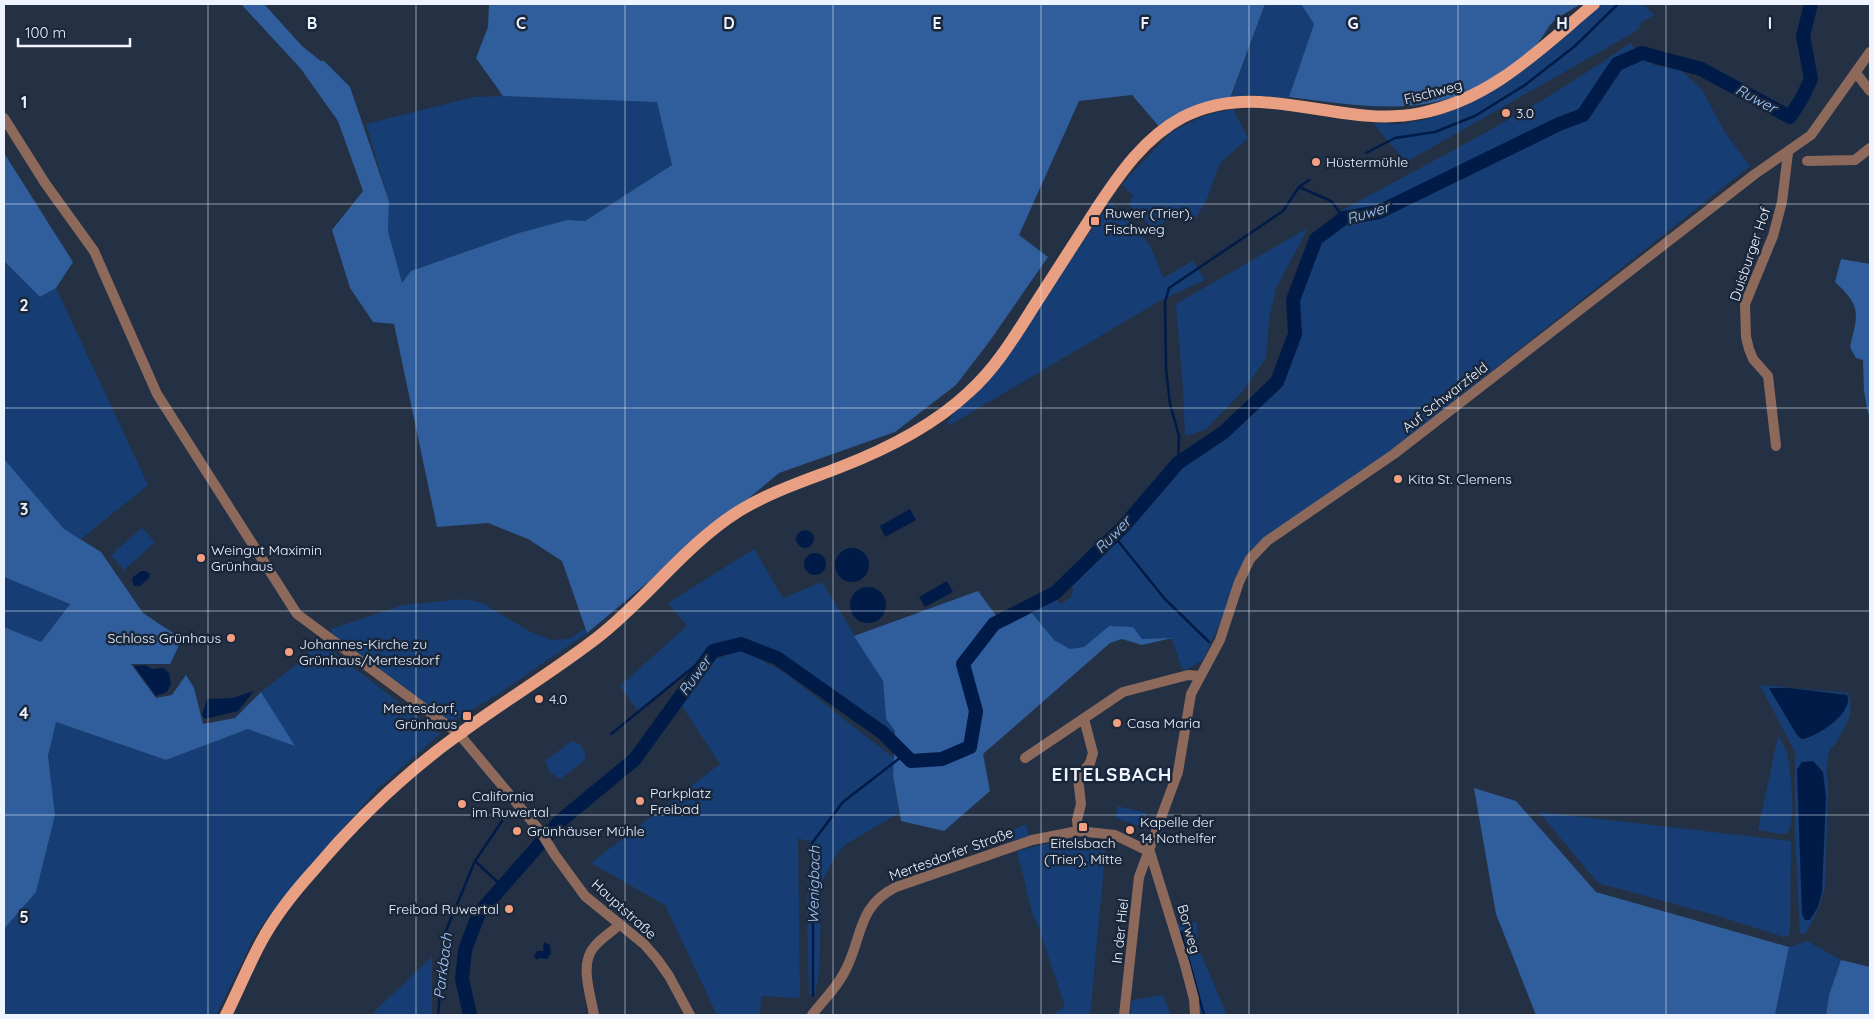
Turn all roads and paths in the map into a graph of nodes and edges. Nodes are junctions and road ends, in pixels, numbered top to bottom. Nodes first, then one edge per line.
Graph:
1 (1594, 4) edge
2 (1870, 52) edge
3 (1856, 73) junction
4 (1870, 91) edge
5 (4, 118) edge
6 (1870, 148) edge
7 (1788, 153) junction
8 (1807, 161) dead end
9 (1776, 446) dead end
10 (1198, 676) junction
11 (1084, 719) junction
12 (459, 734) junction
13 (1025, 758) dead end
14 (1078, 831) junction
15 (1150, 852) junction
16 (620, 924) junction
17 (226, 1015) edge
18 (594, 1015) edge
19 (690, 1015) edge
20 (812, 1015) edge
21 (1124, 1015) edge
22 (1195, 1015) edge

1 - 12 main road, Fischweg
2 - 3 street, Auf Schwarzfeld
3 - 4 street
3 - 7 street, Auf Schwarzfeld
5 - 12 street, Hauptstraße
6 - 8 street
7 - 9 street, Duisburger Hof
7 - 10 street, Auf Schwarzfeld
10 - 11 street
10 - 15 street, Auf Schwarzfeld
11 - 13 street
11 - 14 street
12 - 16 street, Hauptstraße
12 - 17 main road, Fischweg
14 - 15 street, Mertesdorfer Straße
14 - 20 street, Mertesdorfer Straße
15 - 21 street, In der Hiel
15 - 22 street, Borweg
16 - 18 street
16 - 19 street, Hauptstraße

